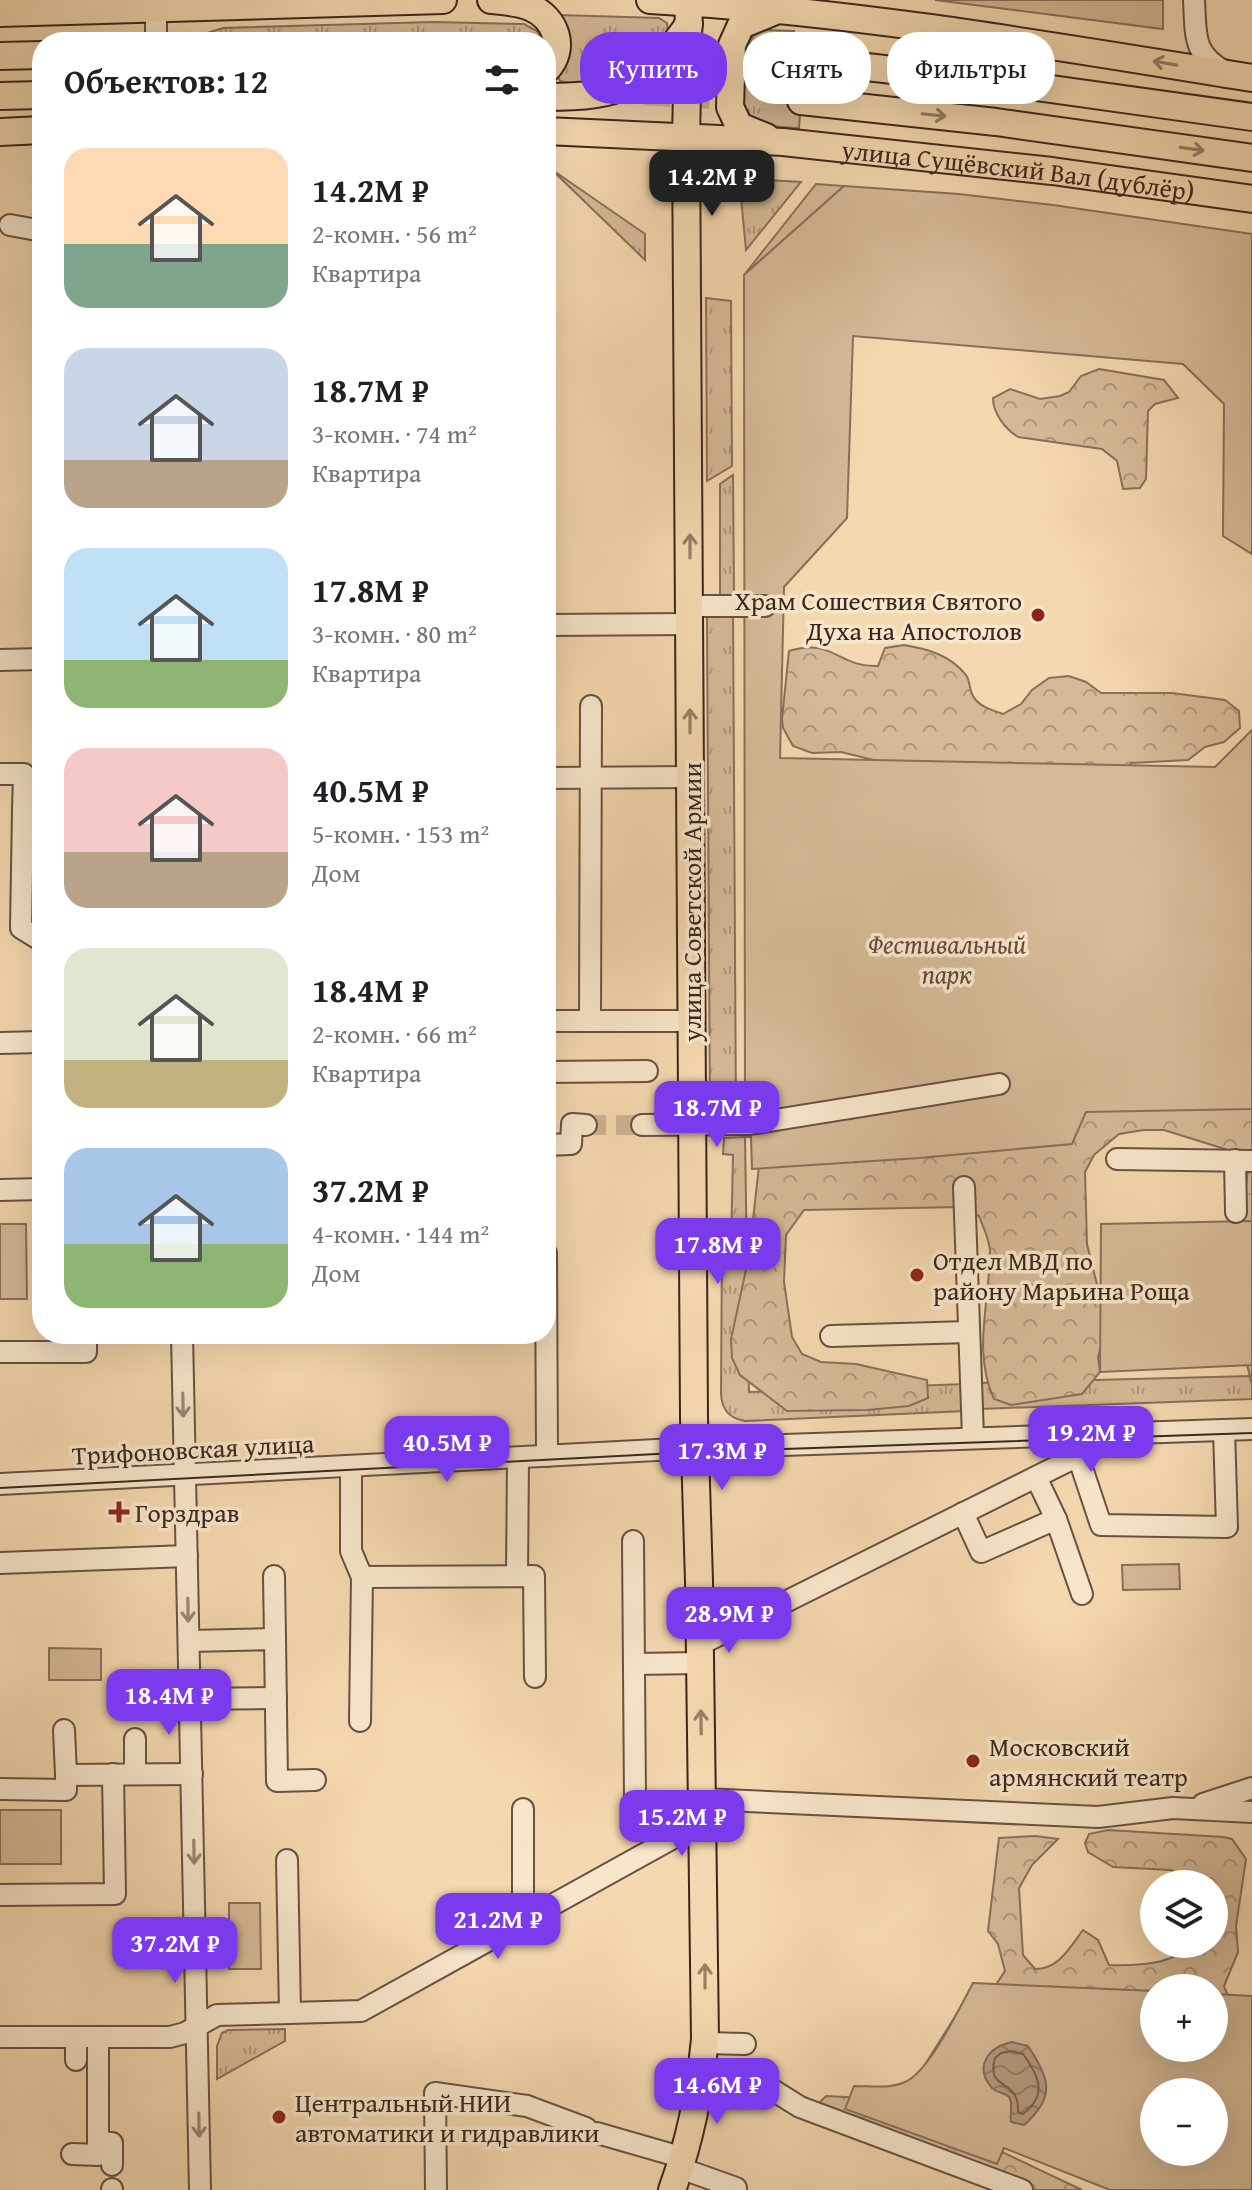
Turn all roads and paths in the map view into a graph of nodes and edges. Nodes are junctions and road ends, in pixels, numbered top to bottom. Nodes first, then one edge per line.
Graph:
1 (443, 0) edge
2 (491, 0) edge
3 (650, 0) edge
4 (1194, 0) edge
5 (288, 2) edge
6 (156, 4) edge
7 (689, 7) edge
8 (777, 11) junction
9 (0, 13) edge
10 (156, 32) edge
11 (555, 32) edge
12 (556, 36) edge
13 (32, 55) edge
14 (0, 56) edge
15 (556, 57) edge
16 (871, 67) edge
17 (1247, 77) edge
18 (32, 95) edge
19 (0, 96) edge
20 (556, 97) edge
21 (829, 104) tunnel mouth
22 (1252, 117) edge
23 (32, 130) edge
24 (0, 132) edge
25 (556, 132) edge
26 (686, 138) junction
27 (783, 142) junction
28 (1252, 158) edge
29 (1252, 199) edge
30 (10, 225) dead end
31 (32, 229) edge
32 (765, 606) dead end
33 (689, 615) junction
34 (556, 624) edge
35 (32, 659) edge
36 (0, 660) edge
37 (591, 706) dead end
38 (0, 774) edge
39 (32, 774) edge
40 (690, 777) junction
41 (556, 778) edge
42 (591, 778) junction
43 (32, 821) edge
44 (32, 935) edge
45 (556, 1021) edge
46 (590, 1021) junction
47 (691, 1021) junction
48 (32, 1042) edge
49 (0, 1043) edge
50 (647, 1071) dead end
51 (556, 1072) edge
52 (999, 1084) dead end
53 (586, 1125) tunnel mouth
54 (642, 1125) tunnel mouth
55 (692, 1125) junction
56 (556, 1145) edge
57 (1117, 1159) dead end
58 (1244, 1161) edge
59 (964, 1187) dead end
60 (32, 1189) edge
61 (0, 1190) edge
62 (1236, 1212) dead end
63 (969, 1332) junction
64 (831, 1336) dead end
65 (86, 1344) edge
66 (182, 1344) edge
67 (546, 1344) edge
68 (0, 1352) edge
69 (1252, 1429) edge
70 (1224, 1430) junction
71 (1125, 1433) junction
72 (973, 1437) junction
73 (695, 1448) junction
74 (547, 1456) junction
75 (1078, 1456) junction
76 (518, 1458) junction
77 (351, 1467) junction
78 (185, 1476) junction
79 (1036, 1477) junction
80 (0, 1484) edge
81 (963, 1513) junction
82 (1056, 1519) junction
83 (633, 1541) dead end
84 (187, 1556) junction
85 (0, 1563) edge
86 (274, 1576) dead end
87 (517, 1576) junction
88 (362, 1577) junction
89 (1082, 1594) dead end
90 (275, 1639) junction
91 (189, 1641) junction
92 (700, 1654) junction
93 (634, 1664) junction
94 (535, 1677) dead end
95 (276, 1698) junction
96 (190, 1699) junction
97 (360, 1721) dead end
98 (64, 1730) dead end
99 (135, 1739) dead end
100 (113, 1774) junction
101 (135, 1774) junction
102 (192, 1774) junction
103 (66, 1775) junction
104 (315, 1780) dead end
105 (1252, 1788) edge
106 (0, 1789) edge
107 (635, 1799) dead end
108 (1188, 1808) junction
109 (523, 1809) dead end
110 (702, 1811) junction
111 (1252, 1812) edge
112 (287, 1860) dead end
113 (0, 1895) edge
114 (523, 1921) junction
115 (290, 2012) junction
116 (198, 2026) junction
117 (0, 2037) edge
118 (76, 2037) junction
119 (98, 2037) junction
120 (704, 2043) junction
121 (745, 2044) dead end
122 (76, 2060) dead end
123 (700, 2084) junction
124 (77, 2133) dead end
125 (98, 2138) junction
126 (72, 2154) dead end
127 (112, 2165) dead end
128 (679, 2172) edge
129 (200, 2190) edge
130 (436, 2190) edge
131 (735, 2190) edge
132 (1022, 2190) edge

1 - 5 main road
2 - 11 main road
3 - 7 main road
4 - 17 street
5 - 6 main road
6 - 9 main road
6 - 10 street
7 - 8 main road
7 - 20 main road
7 - 26 main road, улица Советской Армии
17 -> 8 main road
8 - 27 main road
12 - 15 main road
13 - 14 main road
16 - 22 main road
18 - 19 main road
21 -> 28 main road
23 - 24 main road
25 - 26 main road, улица Сущёвский Вал (дублёр)
26 - 27 main road, улица Сущёвский Вал (дублёр)
33 -> 26 main road, улица Советской Армии
27 - 29 main road, улица Сущёвский Вал (дублёр)
30 - 31 street
32 - 33 street
33 - 34 street
40 -> 33 main road, улица Советской Армии
35 - 36 street
37 - 42 street
38 - 39 street
40 - 42 street
40 - 47 main road, улица Советской Армии
41 - 42 street
42 - 46 street
43 - 44 street
45 - 46 street
46 - 47 street
47 - 55 main road, улица Советской Армии
48 - 49 street
50 - 51 street
52 - 55 street
53 - 56 street
54 - 55 street
55 - 73 main road, улица Советской Армии
57 - 58 street
58 - 62 street
59 - 63 street
60 - 61 street
63 - 64 street
63 - 72 street
65 - 68 street
66 -> 78 street
67 - 74 street
69 - 70 street, Трифоновская улица
70 - 71 street, Трифоновская улица
70 - 75 street
71 - 72 street, Трифоновская улица
71 - 75 street
72 - 73 street, Трифоновская улица
73 - 74 street, Трифоновская улица
73 - 92 main road, улица Советской Армии
74 - 76 street, Трифоновская улица
75 - 79 street
76 - 77 street, Трифоновская улица
76 - 87 street
77 - 78 street, Трифоновская улица
77 - 88 street
78 - 80 street, Трифоновская улица
78 - 84 street
79 - 81 street
79 - 82 street
81 - 82 street
81 - 92 street
82 - 89 street
83 - 93 street
84 - 85 street
84 -> 91 street
86 - 90 street
87 - 88 street
87 - 94 street
88 - 97 street
90 - 91 street
90 - 95 street
91 - 96 street
92 - 93 street
110 -> 92 main road, улица Советской Армии
93 - 107 street
95 - 96 street
95 - 104 street
96 - 102 street
98 - 103 street
99 - 101 street
100 - 101 street
100 - 103 street
100 - 113 street
101 - 102 street
102 -> 116 street
103 - 106 street
105 - 108 street
108 - 110 street
108 - 111 street
109 - 114 street
110 - 114 street
120 -> 110 main road, улица Советской Армии
112 - 115 street
114 - 115 street
115 - 116 street
116 - 119 street
116 -> 129 street
117 - 118 street
118 - 119 street
118 - 122 street
119 - 125 street
120 - 121 street
120 - 123 main road, улица Советской Армии
123 - 128 main road, улица Советской Армии
123 - 132 street
124 - 125 street
125 - 126 street
125 - 127 street
128 - 130 street
128 - 131 street

